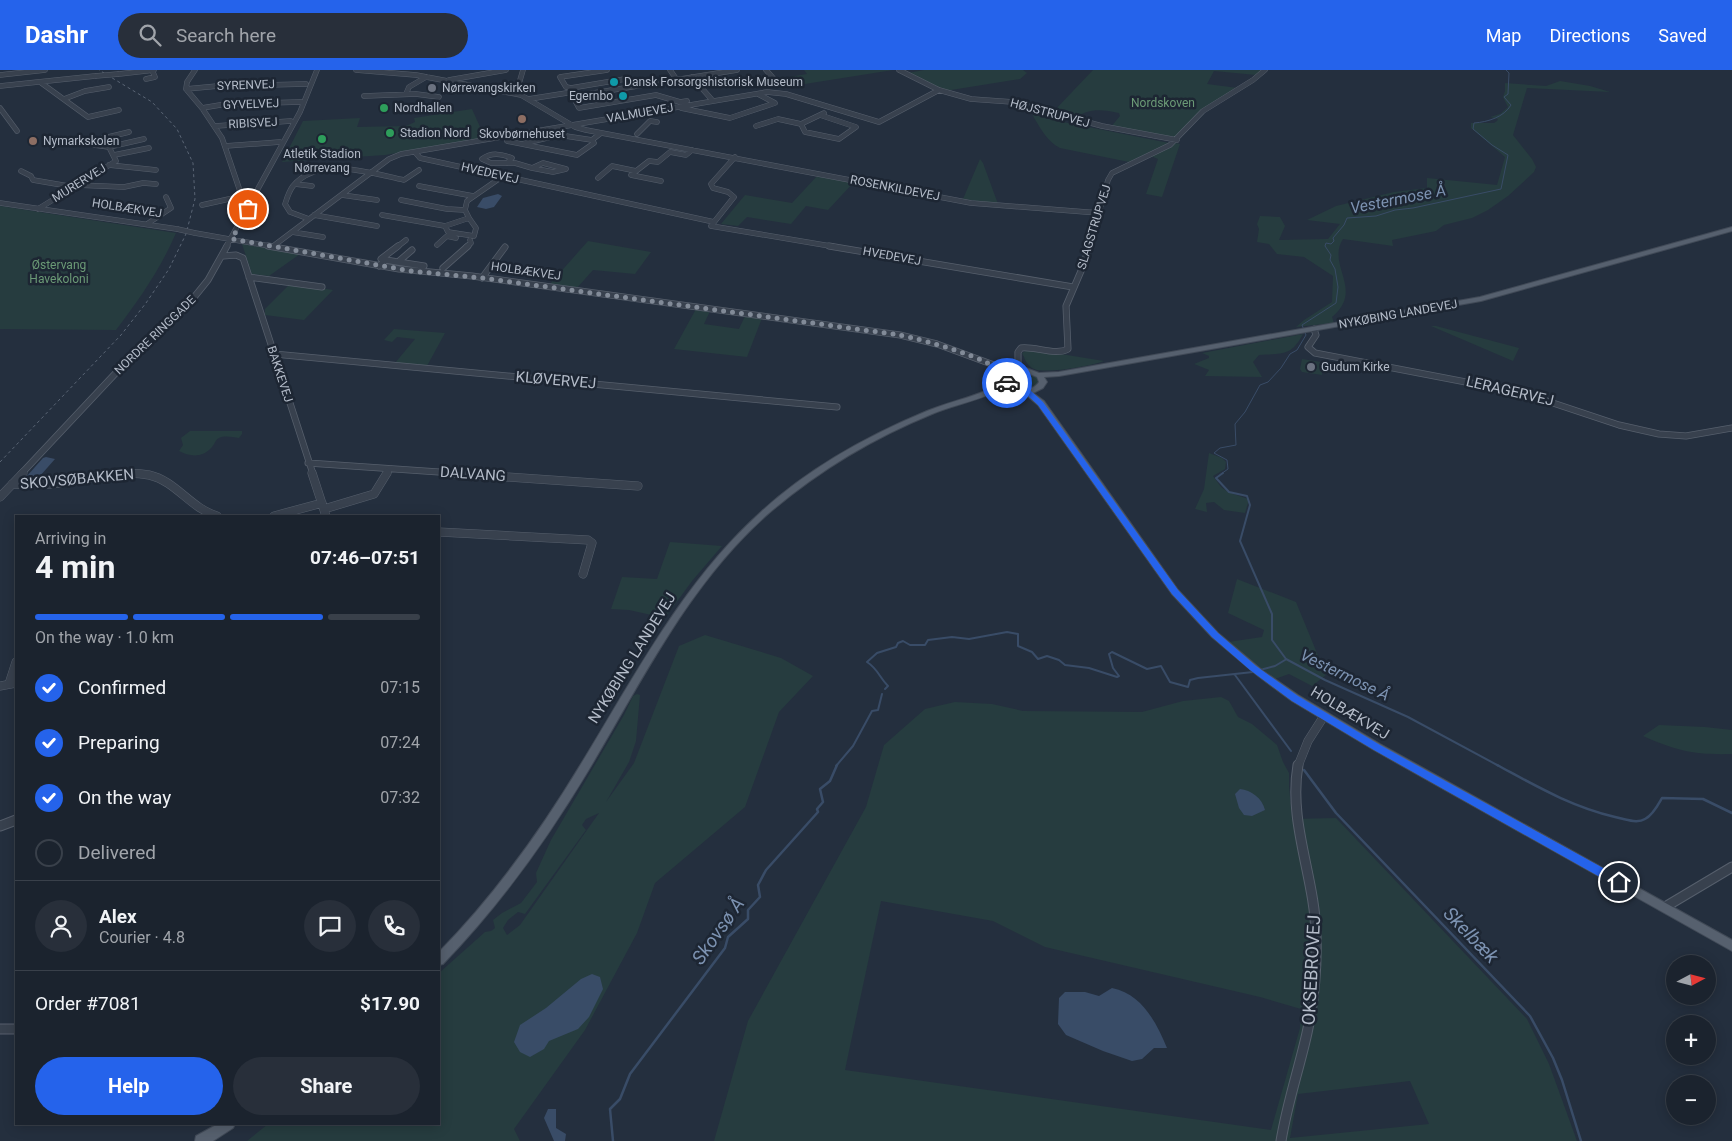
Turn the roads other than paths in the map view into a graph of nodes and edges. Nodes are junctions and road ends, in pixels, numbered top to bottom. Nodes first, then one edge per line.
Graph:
1 (153, 70) edge
2 (195, 70) edge
3 (317, 70) edge
4 (356, 70) edge
5 (365, 70) edge
6 (506, 70) edge
7 (524, 70) edge
8 (607, 70) edge
9 (670, 70) edge
10 (738, 70) edge
11 (766, 70) edge
12 (899, 70) edge
13 (1265, 70) edge
14 (47, 71) edge
15 (721, 71) edge
16 (411, 72) edge
17 (0, 75) edge
18 (426, 77) junction
19 (692, 77) junction
20 (146, 79) dead end
21 (774, 79) dead end
22 (447, 80) junction
23 (677, 80) junction
24 (40, 82) junction
25 (602, 83) junction
26 (306, 84) dead end
27 (0, 86) edge
28 (109, 87) dead end
29 (631, 87) junction
30 (186, 89) junction
31 (939, 90) junction
32 (607, 91) junction
33 (573, 92) junction
34 (511, 93) junction
35 (406, 94) junction
36 (758, 94) junction
37 (364, 96) dead end
38 (439, 97) dead end
39 (64, 99) junction
40 (529, 99) junction
41 (711, 100) junction
42 (301, 102) dead end
43 (679, 107) junction
44 (0, 108) edge
45 (202, 108) junction
46 (832, 108) junction
47 (119, 110) dead end
48 (820, 115) junction
49 (7, 117) junction
50 (0, 118) edge
51 (292, 121) dead end
52 (657, 122) dead end
53 (802, 124) junction
54 (572, 125) junction
55 (215, 126) junction
56 (756, 126) dead end
57 (17, 131) dead end
58 (129, 132) dead end
59 (601, 133) junction
60 (638, 134) dead end
61 (144, 139) dead end
62 (592, 140) junction
63 (1176, 140) junction
64 (507, 141) dead end
65 (280, 142) dead end
66 (522, 144) junction
67 (225, 146) junction
68 (109, 147) junction
69 (149, 148) dead end
70 (692, 150) junction
71 (415, 152) junction
72 (114, 155) junction
73 (735, 157) junction
74 (507, 163) junction
75 (109, 165) junction
76 (300, 166) dead end
77 (532, 168) junction
78 (143, 169) junction
79 (156, 170) dead end
80 (419, 170) dead end
81 (538, 170) junction
82 (21, 171) dead end
83 (636, 171) junction
84 (371, 173) junction
85 (136, 174) dead end
86 (305, 175) junction
87 (503, 176) junction
88 (598, 178) dead end
89 (661, 181) dead end
90 (526, 182) junction
91 (156, 184) dead end
92 (295, 184) junction
93 (76, 186) junction
94 (312, 186) dead end
95 (419, 186) dead end
96 (342, 195) junction
97 (473, 196) junction
98 (166, 197) dead end
99 (377, 200) dead end
100 (400, 200) dead end
101 (0, 203) edge
102 (202, 205) dead end
103 (38, 209) junction
104 (465, 210) junction
105 (1099, 213) junction
106 (381, 215) dead end
107 (311, 217) junction
108 (469, 218) junction
109 (147, 224) junction
110 (713, 224) junction
111 (377, 226) dead end
112 (445, 226) junction
113 (1732, 229) edge
114 (292, 232) junction
115 (323, 237) dead end
116 (472, 238) junction
117 (232, 239) junction
118 (406, 240) dead end
119 (437, 245) dead end
120 (272, 247) junction
121 (505, 247) dead end
122 (412, 250) dead end
123 (223, 256) junction
124 (386, 260) junction
125 (398, 262) junction
126 (379, 266) junction
127 (424, 266) dead end
128 (443, 268) dead end
129 (249, 277) junction
130 (482, 278) junction
131 (322, 287) dead end
132 (1073, 287) junction
133 (1308, 330) junction
134 (274, 354) junction
135 (1018, 354) junction
136 (1026, 370) junction
137 (1040, 377) junction
138 (1012, 378) junction
139 (1036, 390) junction
140 (1026, 391) junction
141 (988, 392) joint
142 (1041, 403) junction
143 (837, 407) dead end
144 (1732, 428) edge
145 (308, 463) junction
146 (388, 472) dead end
147 (12, 484) junction
148 (638, 486) dead end
149 (0, 497) edge
150 (324, 510) edge
151 (214, 515) edge
152 (282, 515) edge
153 (440, 532) edge
154 (583, 574) dead end
155 (15, 662) edge
156 (8, 684) edge
157 (1324, 716) junction
158 (15, 820) edge
159 (0, 826) edge
160 (1732, 867) edge
161 (1665, 907) junction
162 (1732, 946) edge
163 (440, 959) edge
164 (0, 1029) edge
165 (15, 1029) edge
166 (227, 1125) edge
167 (201, 1141) edge
168 (1281, 1141) edge

1 - 20 street
1 - 24 street, bridge
2 - 30 street
3 - 117 street, NORDRE RINGGADE
4 - 5 street, ROSENKILDEVEJ
5 - 16 street, ROSENKILDEVEJ
6 - 22 street
7 - 34 street
8 - 33 street
9 - 23 street
10 - 15 street, ROSENKILDEVEJ
11 - 21 street
12 - 31 street, HØJSTRUPVEJ
13 - 63 street, SLAGSTRUPVEJ
14 - 17 street
15 - 19 street, ROSENKILDEVEJ
16 - 18 street, ROSENKILDEVEJ
18 - 22 street, ROSENKILDEVEJ
18 - 35 street
19 - 23 street, ROSENKILDEVEJ
19 - 41 street
22 - 34 street, ROSENKILDEVEJ
23 - 29 street, ROSENKILDEVEJ
24 - 27 street
24 - 39 street
25 - 29 street, ROSENKILDEVEJ
25 - 32 street
25 - 33 street, ROSENKILDEVEJ
26 - 30 street, SYRENVEJ
28 - 39 street
29 - 32 street, ROSENKILDEVEJ
30 - 45 street
31 - 46 street, VALMUEVEJ
31 - 63 street, HØJSTRUPVEJ
32 - 33 street, ROSENKILDEVEJ
33 - 40 street, ROSENKILDEVEJ
33 - 41 street
34 - 40 street, ROSENKILDEVEJ
35 - 37 street
35 - 38 street
36 - 41 street, VALMUEVEJ
36 - 43 street
36 - 46 street, VALMUEVEJ
39 - 47 street
40 - 54 street, ROSENKILDEVEJ
41 - 43 street, VALMUEVEJ
42 - 45 street, GYVELVEJ
43 - 54 street, VALMUEVEJ
44 - 49 street
45 - 55 street
46 - 48 street
48 - 53 street
48 - 53 street
49 - 50 street
49 - 57 street
51 - 55 street, RIBISVEJ
52 - 60 street
53 - 56 street
54 - 59 street, ROSENKILDEVEJ
54 - 71 street, VALMUEVEJ
55 - 67 street
58 - 68 street, MURERVEJ
59 - 62 street
59 - 70 street, ROSENKILDEVEJ
61 - 68 street
62 - 66 street
62 - 66 street
63 - 105 street, SLAGSTRUPVEJ
64 - 66 street
65 - 67 street
67 - 102 street
68 - 72 street, MURERVEJ
69 - 72 street
70 - 73 street, ROSENKILDEVEJ
70 - 83 street, ROSENKILDEVEJ
71 - 84 street, VALMUEVEJ
71 - 87 street, HVEDEVEJ
72 - 75 street, MURERVEJ
73 - 105 street, ROSENKILDEVEJ
73 - 110 street
74 - 74 street
74 - 77 street
75 - 78 street
75 - 93 street, MURERVEJ
76 - 86 street
77 - 81 street
77 - 81 street
78 - 79 street
78 - 85 street
80 - 84 street
81 - 90 street
82 - 93 street
83 - 88 street
83 - 89 street
84 - 86 street
84 - 96 street, VALMUEVEJ
86 - 92 street
87 - 90 street, HVEDEVEJ
87 - 97 street
90 - 110 street, HVEDEVEJ
91 - 93 street
92 - 94 street
92 - 107 street
93 - 103 street, MURERVEJ
95 - 97 street
96 - 99 street
96 - 107 street, VALMUEVEJ
97 - 104 street
98 - 109 street
100 - 104 street
101 - 103 street, HOLBÆKVEJ
103 - 109 street, HOLBÆKVEJ
104 - 108 street
105 - 132 street, SLAGSTRUPVEJ
106 - 112 street
107 - 111 street
107 - 114 street, VALMUEVEJ
108 - 112 street
108 - 116 street
109 - 117 street, HOLBÆKVEJ, bridge
110 - 132 street, HVEDEVEJ
112 - 116 street
113 - 133 main road, NYKØBING LANDEVEJ
114 - 115 street
114 - 120 street, VALMUEVEJ
116 - 119 street
116 - 128 street
117 - 120 street, HOLBÆKVEJ
117 - 123 street, NORDRE RINGGADE
118 - 124 street
120 - 126 street, HOLBÆKVEJ
121 - 130 street
122 - 125 street
123 - 129 street, BAKKEVEJ
123 - 147 street, NORDRE RINGGADE
124 - 125 street
124 - 126 street
125 - 127 street
126 - 130 street, HOLBÆKVEJ
129 - 131 street
129 - 134 street, BAKKEVEJ
130 - 138 street, HOLBÆKVEJ
132 - 135 street, SLAGSTRUPVEJ
133 - 137 main road, NYKØBING LANDEVEJ
133 - 144 street, LERAGERVEJ
134 - 143 street, KLØVERVEJ
134 - 145 street, BAKKEVEJ
135 - 136 street
135 - 138 street
136 - 137 main road
136 - 138 main road
137 - 139 main road
138 - 140 main road
138 - 141 main road, NYKØBING LANDEVEJ
139 - 140 main road
139 - 142 main road, HOLBÆKVEJ
140 - 142 main road, HOLBÆKVEJ
141 - 163 main road, NYKØBING LANDEVEJ
142 - 157 main road, HOLBÆKVEJ
145 - 148 street, DALVANG
145 - 150 street, BAKKEVEJ
146 - 150 street
147 - 149 street, NORDRE RINGGADE
147 - 151 street, SKOVSØBAKKEN
150 - 152 street
153 - 154 street
155 - 156 street
157 - 161 main road, HOLBÆKVEJ
157 - 168 street, OKSEBROVEJ
158 - 159 street
160 - 161 street
161 - 162 main road, HOLBÆKVEJ
164 - 165 street
166 - 167 main road

